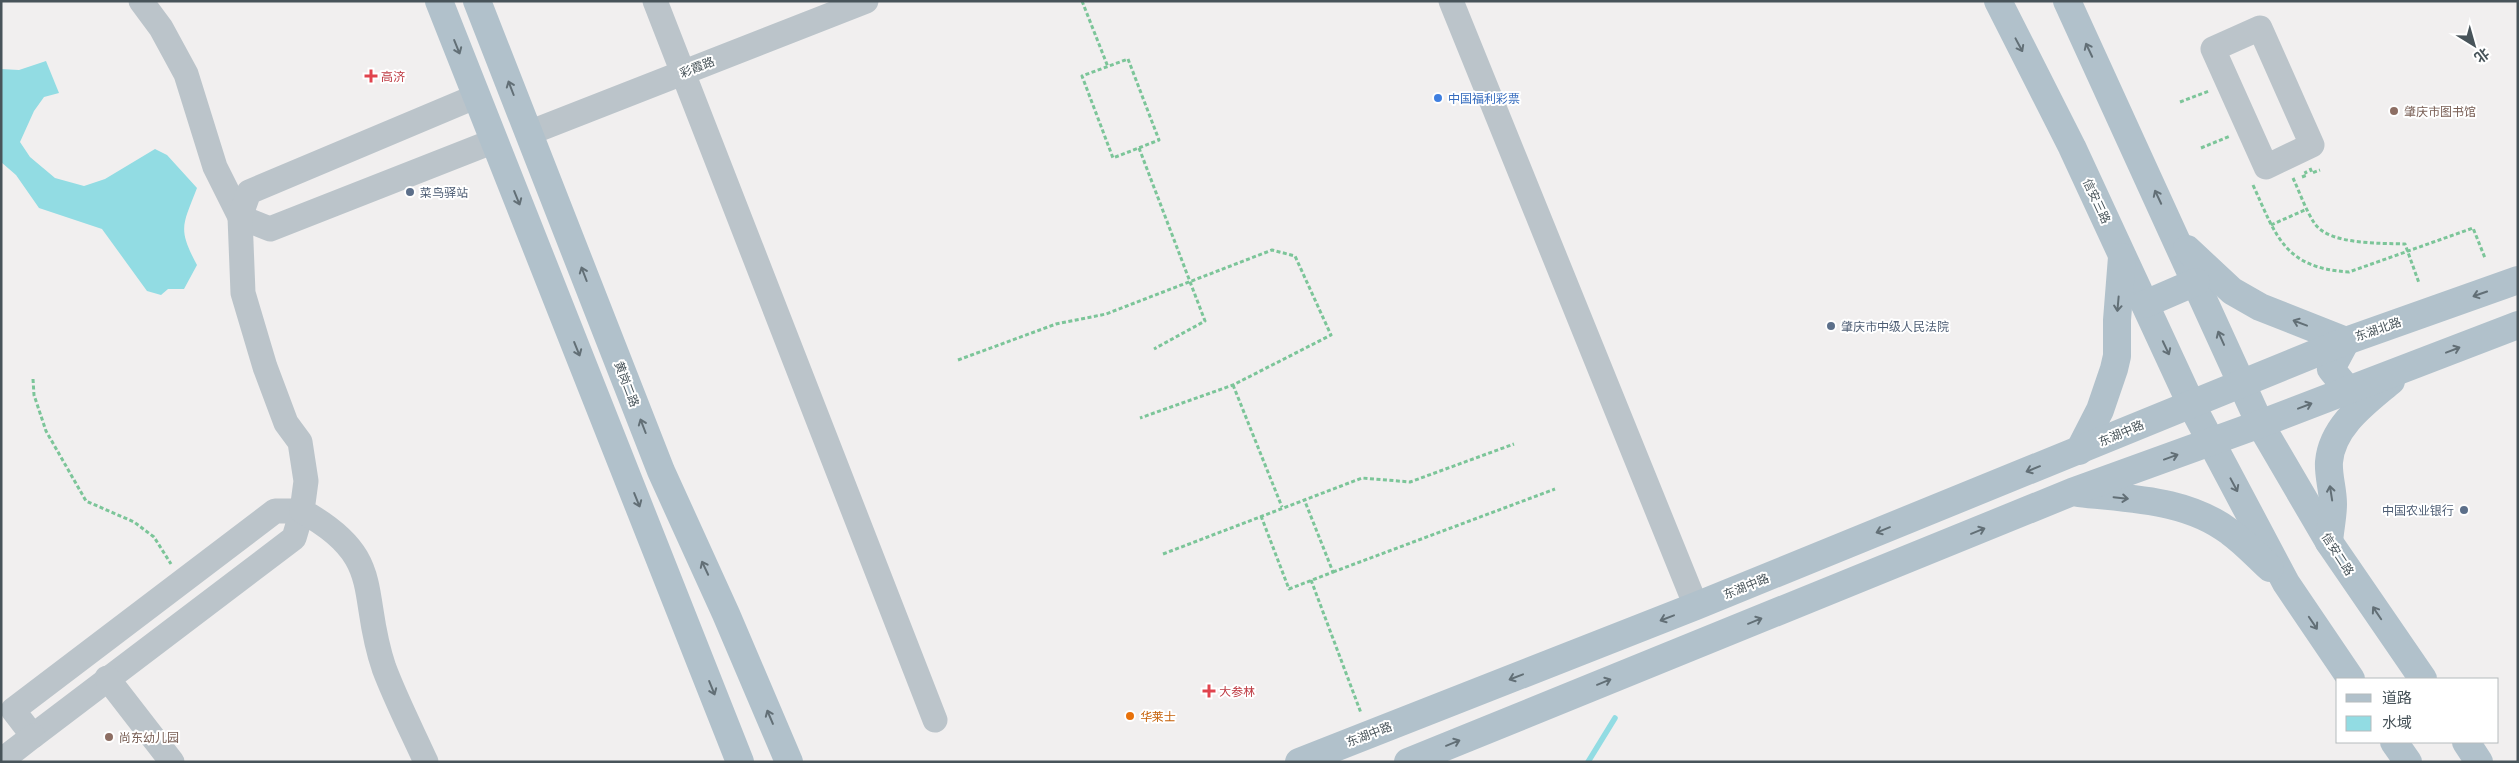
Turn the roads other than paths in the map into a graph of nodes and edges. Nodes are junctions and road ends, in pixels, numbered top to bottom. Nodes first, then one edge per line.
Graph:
1 (141, 1) edge
2 (439, 1) edge
3 (477, 1) edge
4 (655, 1) edge
5 (866, 1) edge
6 (1451, 1) edge
7 (1998, 1) edge
8 (2067, 1) edge
9 (683, 72) junction
10 (477, 96) junction
11 (529, 133) junction
12 (494, 141) junction
13 (2312, 145) joint
14 (240, 217) junction
15 (2178, 242) junction
16 (2122, 255) junction
17 (2518, 280) edge
18 (2196, 282) junction
19 (2145, 304) junction
20 (2518, 325) edge
21 (2346, 341) junction
22 (2407, 367) junction
23 (2241, 382) junction
24 (2348, 390) junction
25 (2191, 404) junction
26 (2260, 424) junction
27 (2114, 436) junction
28 (2211, 442) junction
29 (2079, 451) junction
30 (2131, 471) junction
31 (2072, 492) junction
32 (302, 512) junction
33 (2329, 542) junction
34 (2286, 583) junction
35 (1696, 606) junction
36 (107, 678) junction
37 (2350, 678) edge
38 (2422, 678) edge
39 (7, 702) edge
40 (935, 720) dead end
41 (33, 736) junction
42 (2395, 743) edge
43 (2467, 743) edge
44 (735, 754) edge
45 (6, 756) edge
46 (172, 762) edge
47 (426, 762) edge
48 (789, 762) edge
49 (1299, 762) edge
50 (1408, 762) edge
51 (2408, 762) edge
52 (2479, 762) edge

1 - 14 street
2 -> 10 main road
11 -> 3 main road, 黄岗二路
4 - 9 street
5 - 9 street, 彩霞路
6 - 35 street
7 -> 16 main road, 信安三路
15 -> 8 main road
9 - 11 street, 彩霞路
9 - 40 street
10 - 12 main road
10 - 14 street
48 -> 11 main road, 黄岗二路
12 - 14 street
12 -> 44 main road
13 - 13 street
14 - 32 street
15 - 18 main road
21 -> 15 main road
16 - 19 main road, 信安三路
16 -> 29 main road
17 -> 21 main road, 东湖北路
18 - 19 main road
23 -> 18 main road
19 -> 25 main road, 信安三路
22 -> 20 main road
21 - 23 main road, 东湖北路
21 - 24 main road
22 - 24 main road
33 -> 22 main road
23 - 25 main road, 东湖北路
23 - 26 main road, 信安二路
26 -> 24 main road
25 - 27 main road, 东湖中路
25 - 28 main road, 信安三路
26 - 28 main road
26 - 33 main road, 信安二路
27 - 29 main road, 东湖中路
27 - 30 main road
30 -> 28 main road
28 -> 34 main road
29 -> 35 main road, 东湖中路
30 - 31 main road
31 -> 34 main road
50 -> 31 main road
32 - 36 street
32 - 39 street
32 - 47 street
38 -> 33 main road, 信安二路
34 -> 37 main road
35 -> 49 main road, 东湖中路
36 - 41 street
36 - 46 street
39 - 41 street
41 - 45 street
42 - 51 main road
43 - 52 main road

